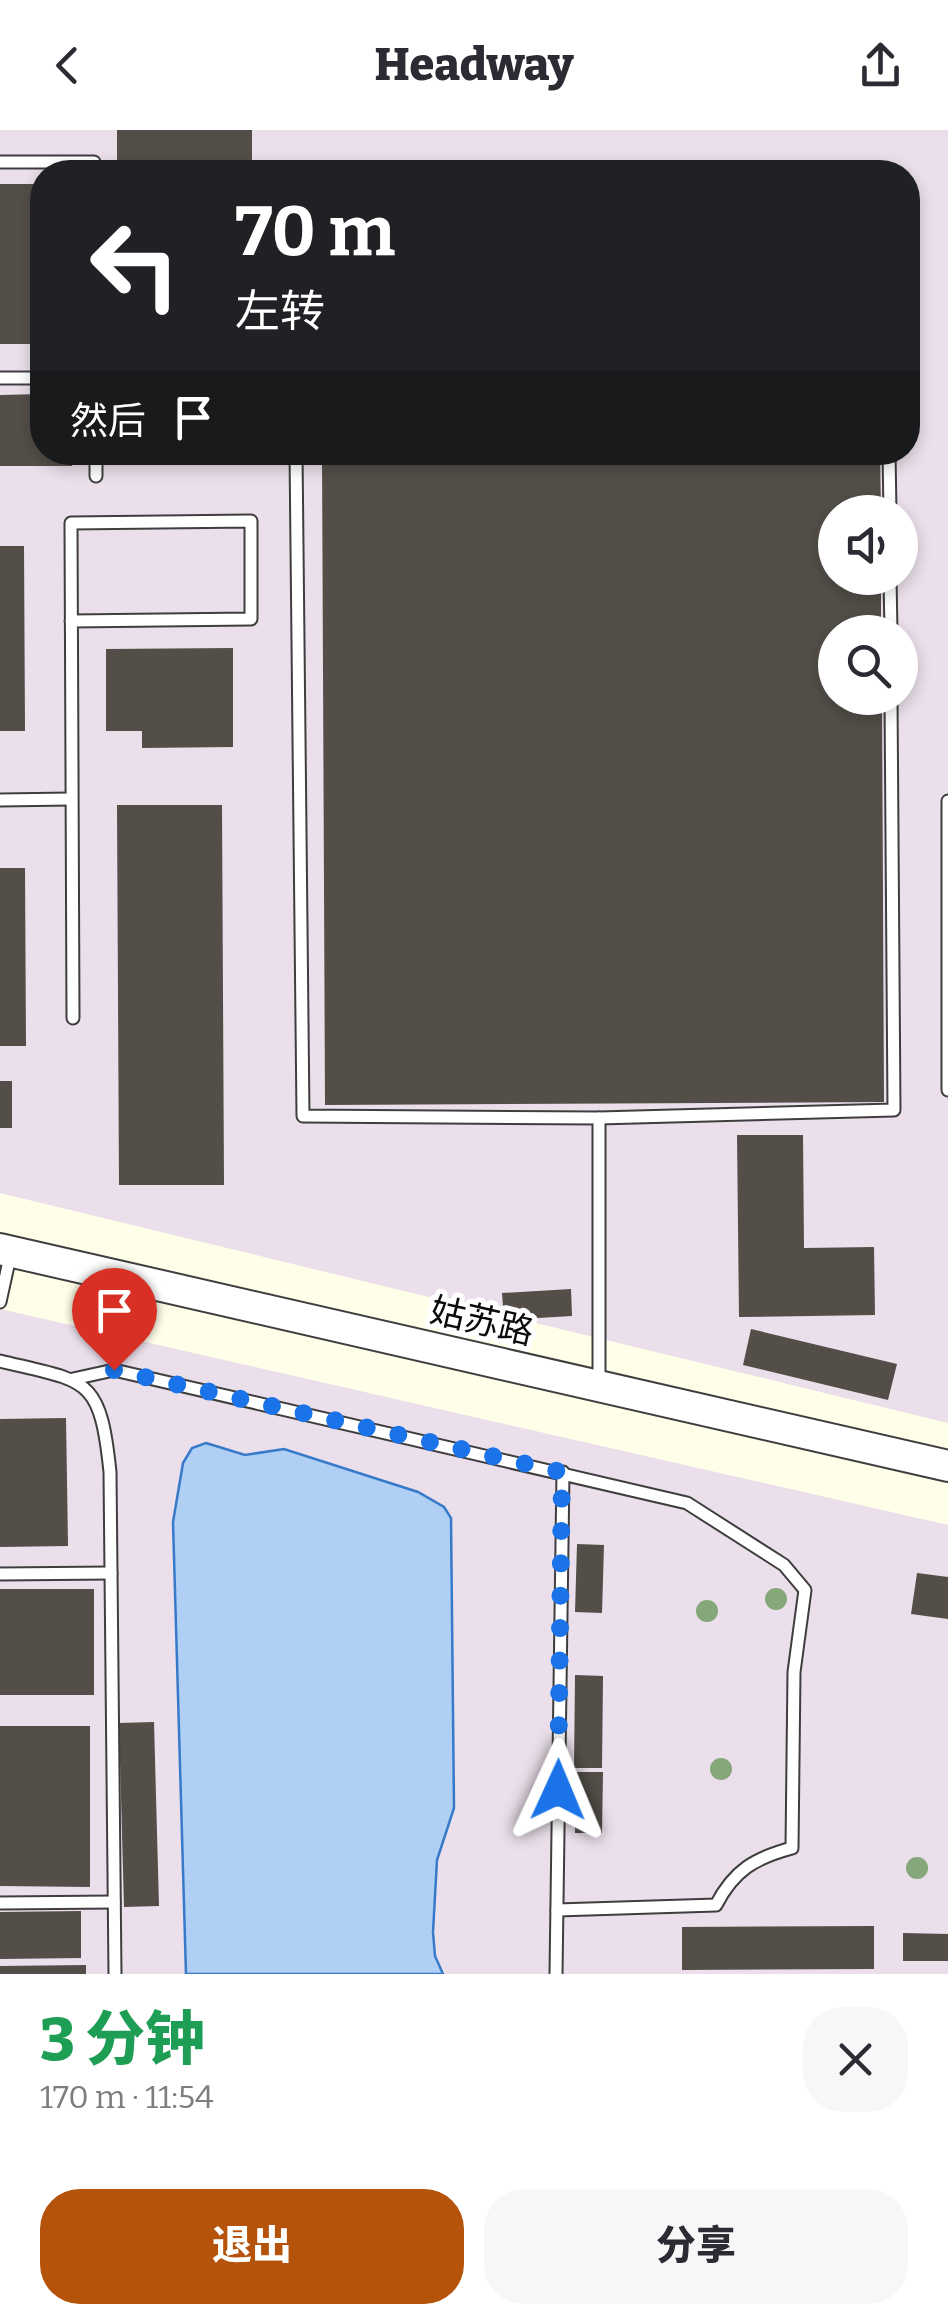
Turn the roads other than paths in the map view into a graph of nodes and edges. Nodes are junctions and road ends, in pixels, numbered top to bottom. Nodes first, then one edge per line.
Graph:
1 (0, 162) edge
2 (30, 162) edge
3 (0, 378) edge
4 (30, 378) edge
5 (96, 465) edge
6 (296, 465) edge
7 (889, 465) edge
8 (96, 476) dead end
9 (890, 495) edge
10 (71, 621) junction
11 (891, 715) edge
12 (0, 800) edge
13 (71, 800) junction
14 (948, 801) edge
15 (947, 875) edge
16 (73, 1018) dead end
17 (948, 1090) edge
18 (599, 1118) junction
19 (6, 1250) edge
20 (0, 1302) edge
21 (0, 1361) edge
22 (74, 1379) junction
23 (599, 1386) junction
24 (948, 1466) edge
25 (562, 1472) junction
26 (111, 1573) junction
27 (0, 1574) edge
28 (114, 1902) junction
29 (0, 1903) edge
30 (557, 1910) junction
31 (115, 1974) edge
32 (556, 1974) edge

1 - 2 lane
3 - 4 lane
5 - 8 lane
6 - 18 lane
7 - 9 lane
10 - 10 lane
10 - 13 lane
11 - 18 lane
12 - 13 lane
13 - 16 lane
14 - 15 lane
15 - 17 lane
18 - 23 lane
19 - 20 lane
19 - 23 street, 姑苏路
21 - 22 lane
22 - 25 lane
22 - 26 lane
23 - 24 street, 姑苏路
25 - 30 lane
25 - 30 lane
26 - 27 lane
26 - 28 lane
28 - 29 lane
28 - 31 lane
30 - 32 lane

